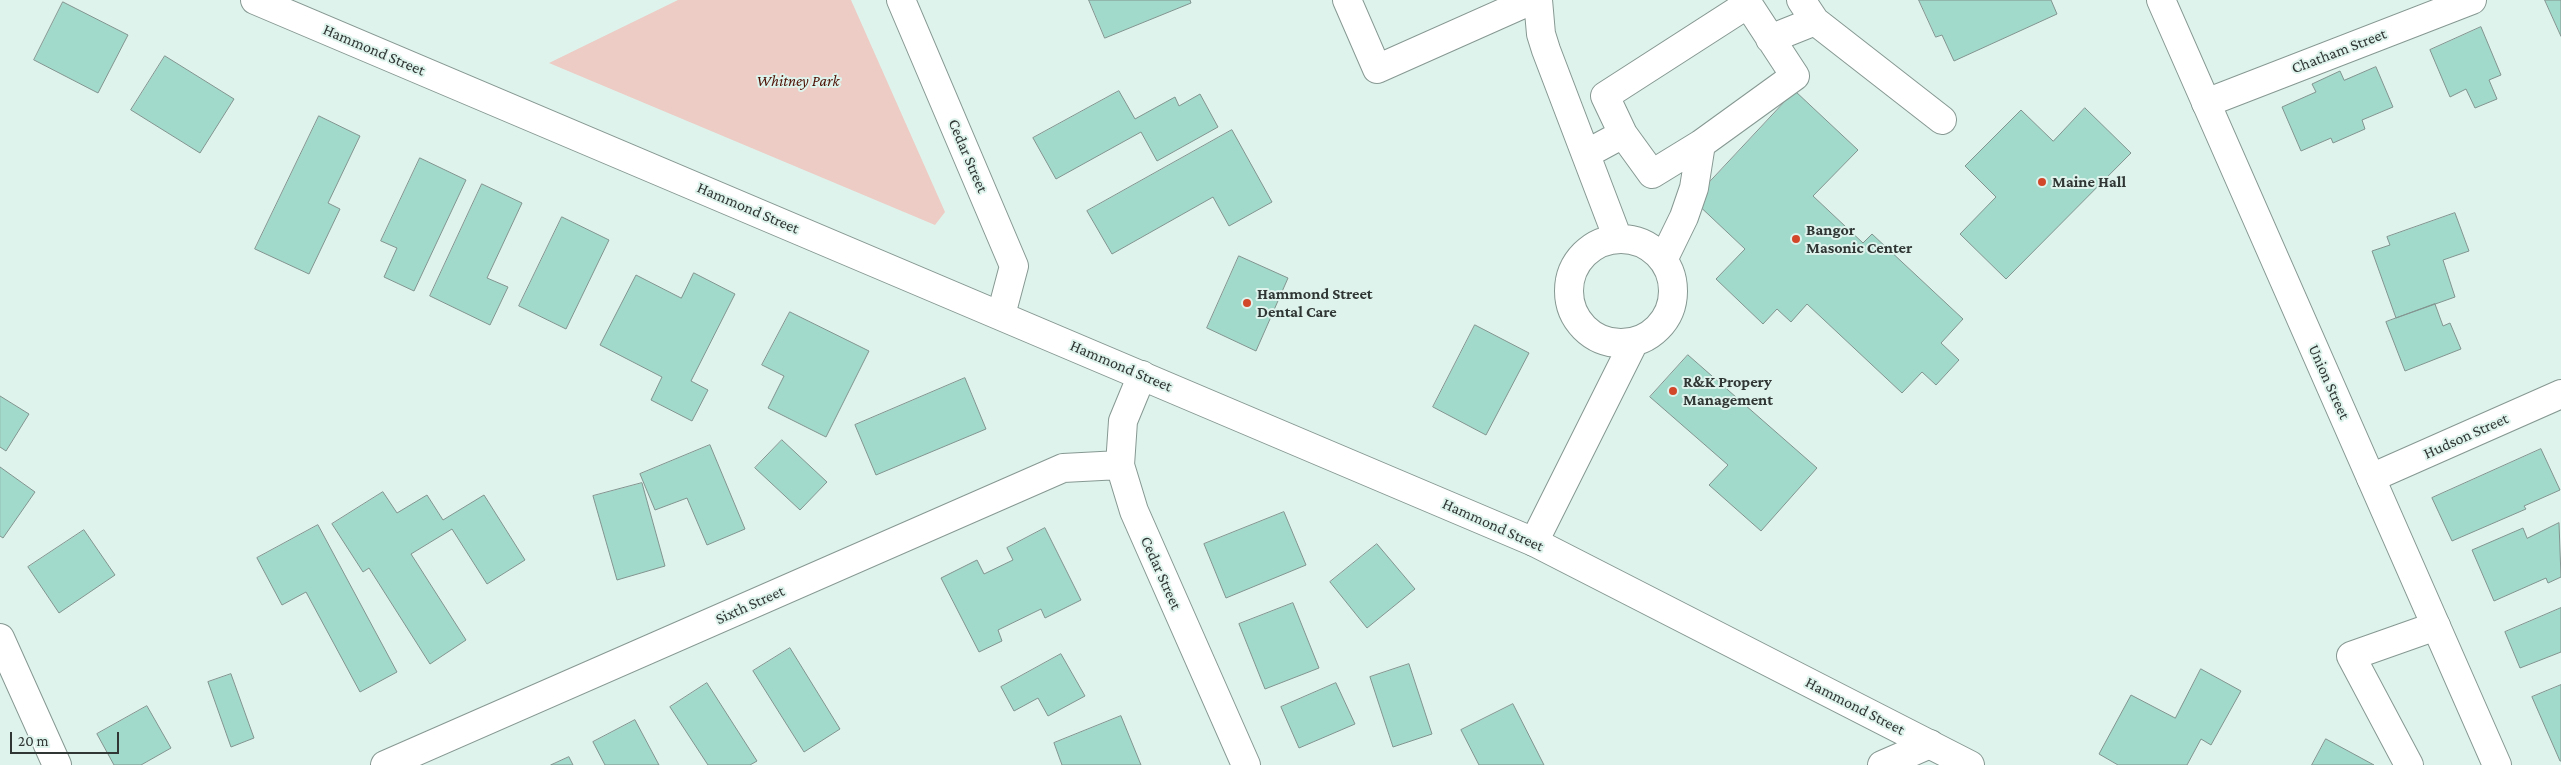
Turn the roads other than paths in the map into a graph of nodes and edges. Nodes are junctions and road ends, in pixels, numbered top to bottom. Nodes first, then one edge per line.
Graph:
1 (255, 0) edge
2 (901, 0) edge
3 (1347, 0) edge
4 (1532, 0) edge
5 (1538, 0) edge
6 (2161, 0) edge
7 (2472, 0) edge
8 (1808, 10) edge
9 (1770, 39) junction
10 (2206, 103) junction
11 (1942, 120) dead end
12 (1623, 134) junction
13 (1701, 144) junction
14 (1586, 154) junction
15 (1618, 239) junction
16 (1663, 260) junction
17 (1002, 315) junction
18 (1634, 342) junction
19 (1142, 375) junction
20 (2561, 394) edge
21 (1120, 465) junction
22 (2371, 478) junction
23 (1534, 542) junction
24 (2436, 626) junction
25 (0, 638) edge
26 (1930, 744) junction
27 (57, 765) edge
28 (385, 765) edge
29 (1246, 765) edge
30 (1882, 765) edge
31 (1970, 765) edge
32 (2409, 765) edge
33 (2497, 765) edge

1 - 17 main road, Hammond Street
2 - 17 main road, Cedar Street
3 - 4 main road
5 - 14 main road
6 - 10 main road, Union Street
7 - 10 main road, Chatham Street
8 - 9 main road
8 - 11 main road
9 - 12 main road
9 - 13 main road
10 - 22 main road, Union Street
12 - 13 main road
12 - 14 main road
13 - 16 main road
14 - 15 main road
15 - 16 main road
15 - 18 main road
16 - 18 main road
17 - 19 main road, Hammond Street
18 - 23 main road
19 - 21 main road, Cedar Street
19 - 23 main road, Hammond Street
20 - 22 main road, Hudson Street
21 - 28 main road, Sixth Street
21 - 29 main road, Cedar Street
22 - 24 main road, Union Street
23 - 26 main road, Hammond Street
24 - 32 main road
24 - 33 main road, Union Street
25 - 27 main road
26 - 30 main road
26 - 31 main road, Hammond Street

